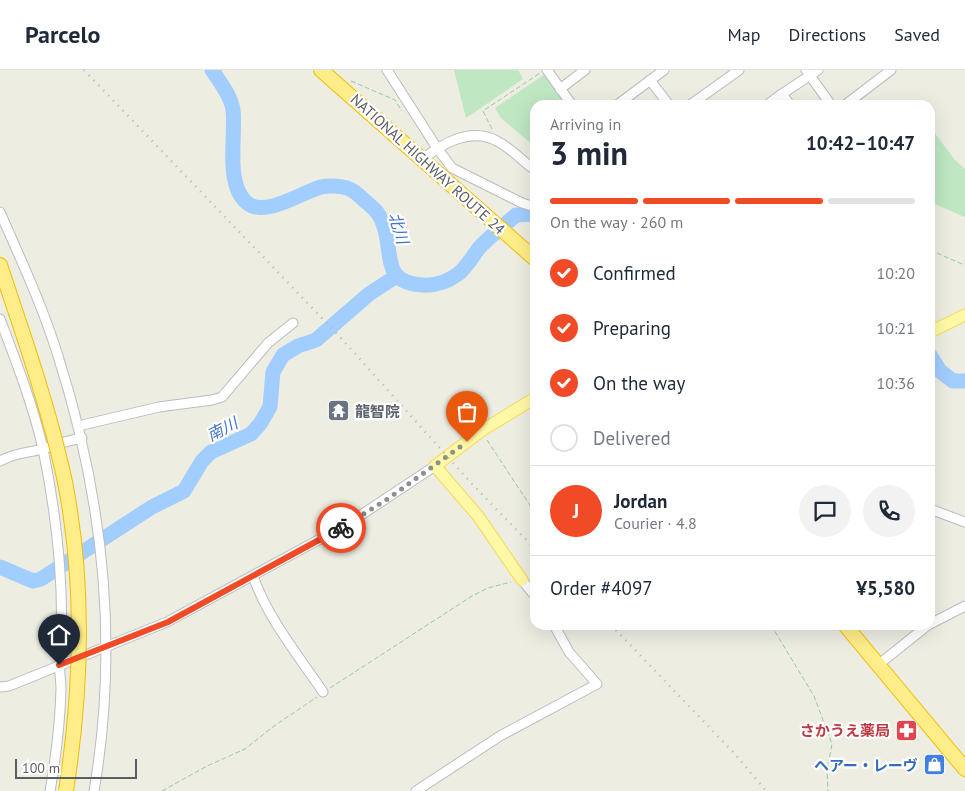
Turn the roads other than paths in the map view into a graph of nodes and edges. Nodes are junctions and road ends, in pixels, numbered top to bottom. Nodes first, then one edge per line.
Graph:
1 (321, 70) edge
2 (388, 70) edge
3 (546, 70) edge
4 (585, 70) edge
5 (664, 70) edge
6 (739, 70) edge
7 (891, 70) edge
8 (811, 72) edge
9 (650, 80) junction
10 (560, 88) junction
11 (782, 94) junction
12 (568, 100) edge
13 (624, 100) edge
14 (665, 100) edge
15 (697, 100) edge
16 (774, 100) edge
17 (786, 100) edge
18 (828, 100) edge
19 (852, 100) edge
20 (437, 148) junction
21 (422, 160) junction
22 (530, 166) edge
23 (530, 205) edge
24 (0, 212) edge
25 (530, 255) edge
26 (0, 265) edge
27 (0, 279) edge
28 (965, 315) edge
29 (0, 319) edge
30 (293, 323) dead end
31 (935, 330) edge
32 (26, 343) junction
33 (530, 401) edge
34 (78, 426) junction
35 (82, 438) junction
36 (43, 448) junction
37 (0, 461) edge
38 (434, 466) junction
39 (935, 511) edge
40 (965, 522) edge
41 (253, 576) junction
42 (522, 580) joint
43 (530, 590) edge
44 (965, 606) edge
45 (935, 622) edge
46 (557, 630) edge
47 (849, 630) edge
48 (922, 630) edge
49 (107, 647) junction
50 (878, 664) junction
51 (59, 665) junction
52 (0, 687) edge
53 (324, 692) road end
54 (965, 768) edge
55 (50, 791) edge
56 (66, 791) edge
57 (94, 791) edge
58 (416, 791) edge

1 - 21 highway, NATIONAL HIGHWAY ROUTE 24
2 - 20 street
3 - 10 street
4 - 10 street
5 - 9 street
6 - 15 street
7 - 19 street
8 - 11 street
8 - 18 street
9 - 13 street
9 - 14 street
10 - 12 street
11 - 16 street
11 - 17 street
20 - 21 street
20 - 22 street
20 - 23 street
21 - 25 highway, NATIONAL HIGHWAY ROUTE 24
24 - 34 street
26 - 32 highway
27 - 32 highway
28 - 31 main road
29 - 36 street
30 - 34 street
32 - 56 highway, bridge
33 - 38 main road
34 - 35 street
35 - 36 street
35 - 49 street
36 - 37 street
36 - 51 street
38 - 41 street
38 - 42 main road
39 - 40 street
41 - 49 street
41 - 53 street
42 - 43 street
44 - 45 street
46 - 58 street
47 - 50 highway
48 - 50 street
49 - 51 street
49 - 57 street
50 - 54 highway
51 - 52 street
51 - 55 street

